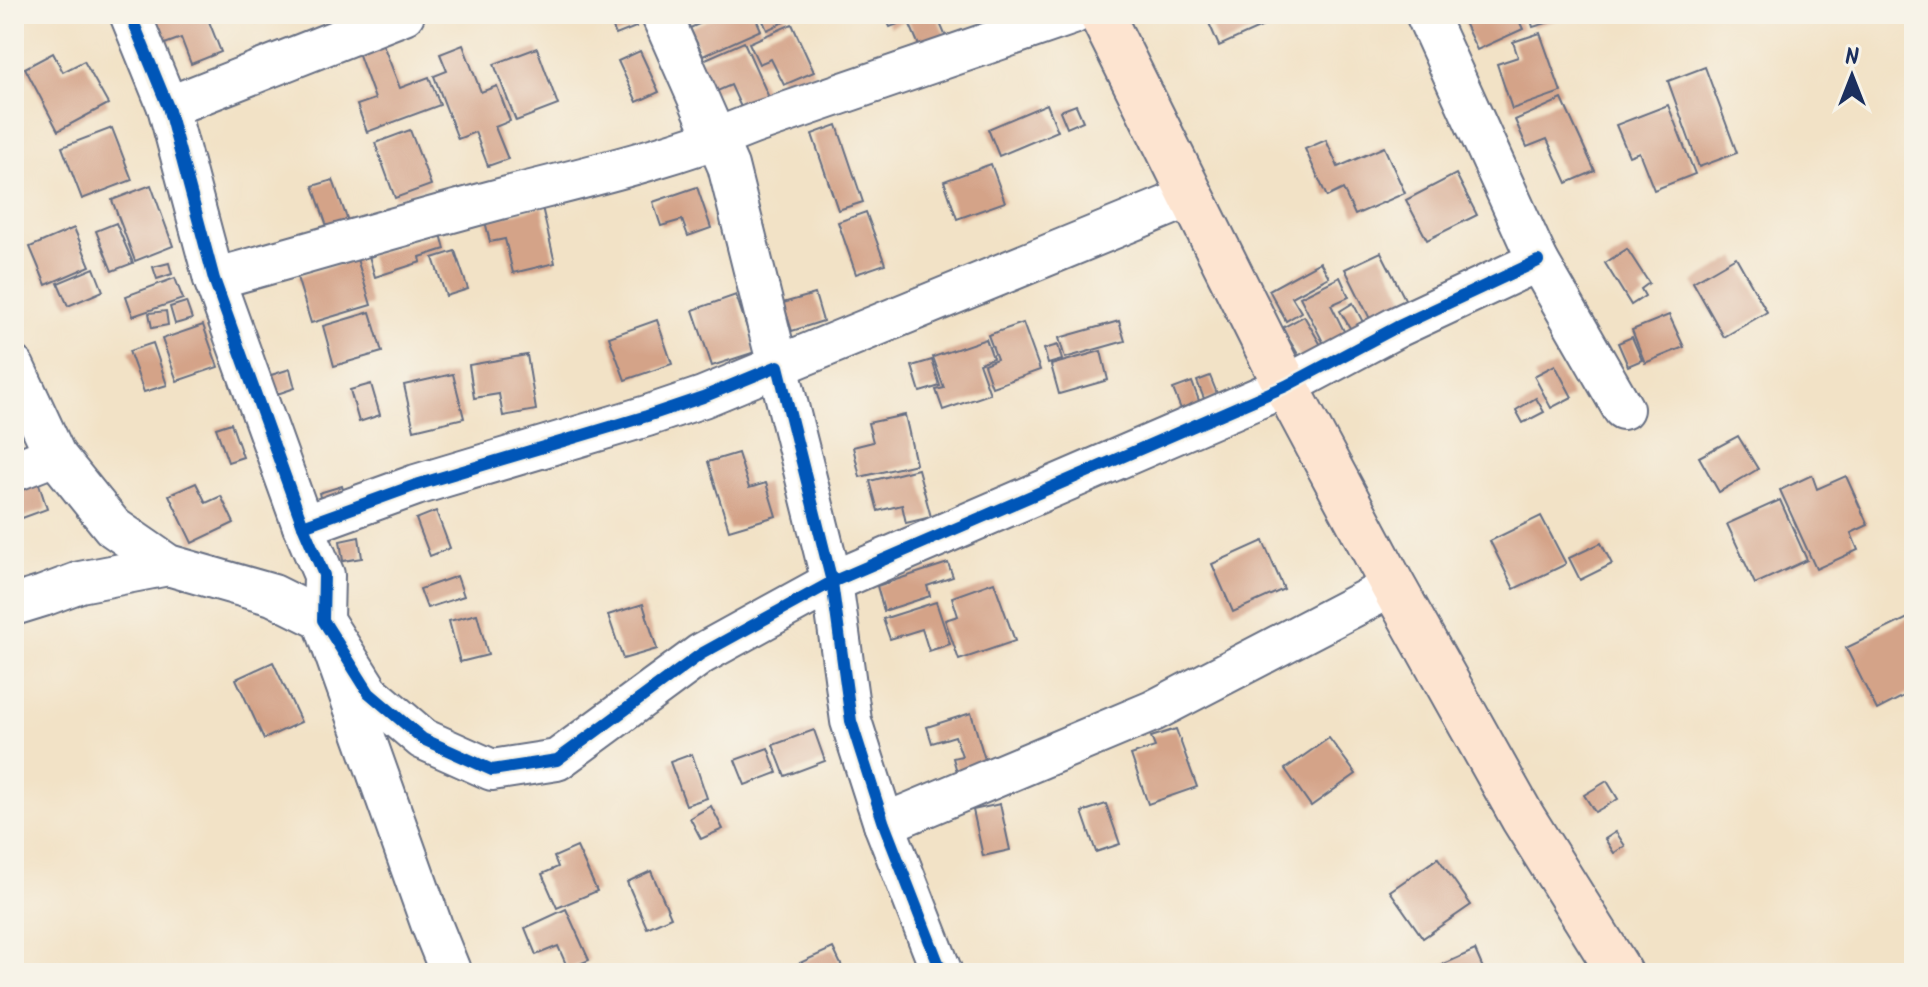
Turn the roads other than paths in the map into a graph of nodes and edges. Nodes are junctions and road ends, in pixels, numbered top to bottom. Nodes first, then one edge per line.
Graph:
1 (130, 14) edge
2 (404, 14) edge
3 (661, 14) edge
4 (1073, 14) edge
5 (1101, 14) edge
6 (1426, 14) edge
7 (168, 107) junction
8 (717, 139) junction
9 (1192, 196) junction
10 (1538, 261) junction
11 (214, 279) junction
12 (778, 366) junction
13 (14, 367) edge
14 (1286, 386) junction
15 (1623, 409) dead end
16 (55, 455) junction
17 (14, 471) edge
18 (303, 526) junction
19 (168, 565) junction
20 (832, 582) junction
21 (1393, 586) junction
22 (14, 605) edge
23 (323, 620) junction
24 (884, 824) junction
25 (432, 926) junction
26 (418, 973) edge
27 (451, 973) edge
28 (942, 973) edge
29 (1620, 973) edge

1 - 7 street
2 - 7 street
3 - 8 street
4 - 8 street
5 - 9 street
6 - 10 street
7 - 11 street
8 - 11 street
8 - 12 street
9 - 12 street
9 - 14 street
10 - 14 street
10 - 15 street
11 - 18 street
12 - 18 street
12 - 20 street
13 - 16 street
14 - 20 street
14 - 21 street
16 - 17 street
16 - 19 street
18 - 23 street
19 - 22 street
19 - 23 street
20 - 23 street
20 - 24 street
21 - 24 street
21 - 29 street
23 - 25 street
24 - 28 street
25 - 26 street
25 - 27 street

